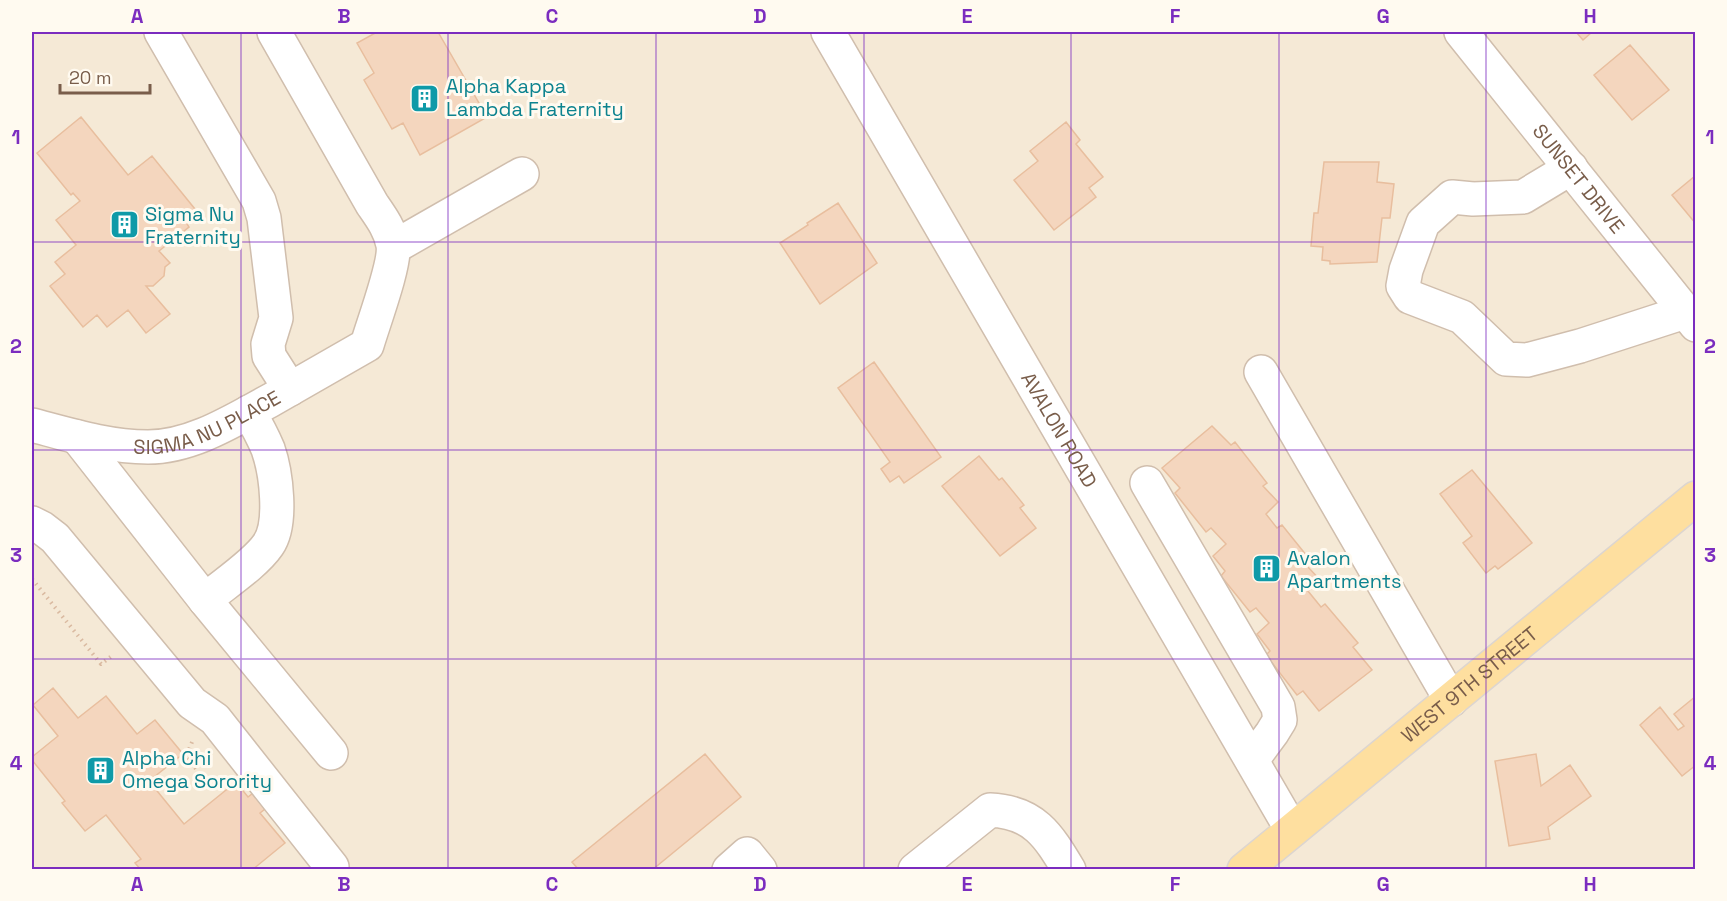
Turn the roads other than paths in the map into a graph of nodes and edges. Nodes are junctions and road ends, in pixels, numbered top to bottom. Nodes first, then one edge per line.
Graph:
1 (161, 32) edge
2 (274, 32) edge
3 (828, 32) edge
4 (1461, 32) edge
5 (1571, 168) junction
6 (522, 174) dead end
7 (394, 247) junction
8 (1690, 318) edge
9 (1261, 372) dead end
10 (290, 389) junction
11 (249, 412) junction
12 (32, 425) edge
13 (77, 437) junction
14 (1147, 483) dead end
15 (1695, 498) edge
16 (32, 523) edge
17 (205, 600) junction
18 (1451, 700) junction
19 (331, 753) dead end
20 (1252, 760) junction
21 (1292, 830) junction
22 (328, 870) edge
23 (729, 870) edge
24 (760, 870) edge
25 (915, 870) edge
26 (1069, 870) edge
27 (1244, 870) edge

1 - 10 street
2 - 7 street
3 - 20 street, AVALON ROAD
4 - 5 street, SUNSET DRIVE
5 - 8 street, SUNSET DRIVE
5 - 8 street
6 - 7 street
7 - 10 street, SIGMA NU PLACE
9 - 18 street
10 - 11 street, SIGMA NU PLACE
11 - 13 street, SIGMA NU PLACE
11 - 17 street
12 - 13 street, SIGMA NU PLACE
13 - 17 street
14 - 20 street
15 - 18 main road, WEST 9TH STREET
16 - 22 street
17 - 19 street
18 - 21 main road, WEST 9TH STREET
20 - 21 street, AVALON ROAD
21 - 27 main road, WEST 9TH STREET
23 - 24 street
25 - 26 street

